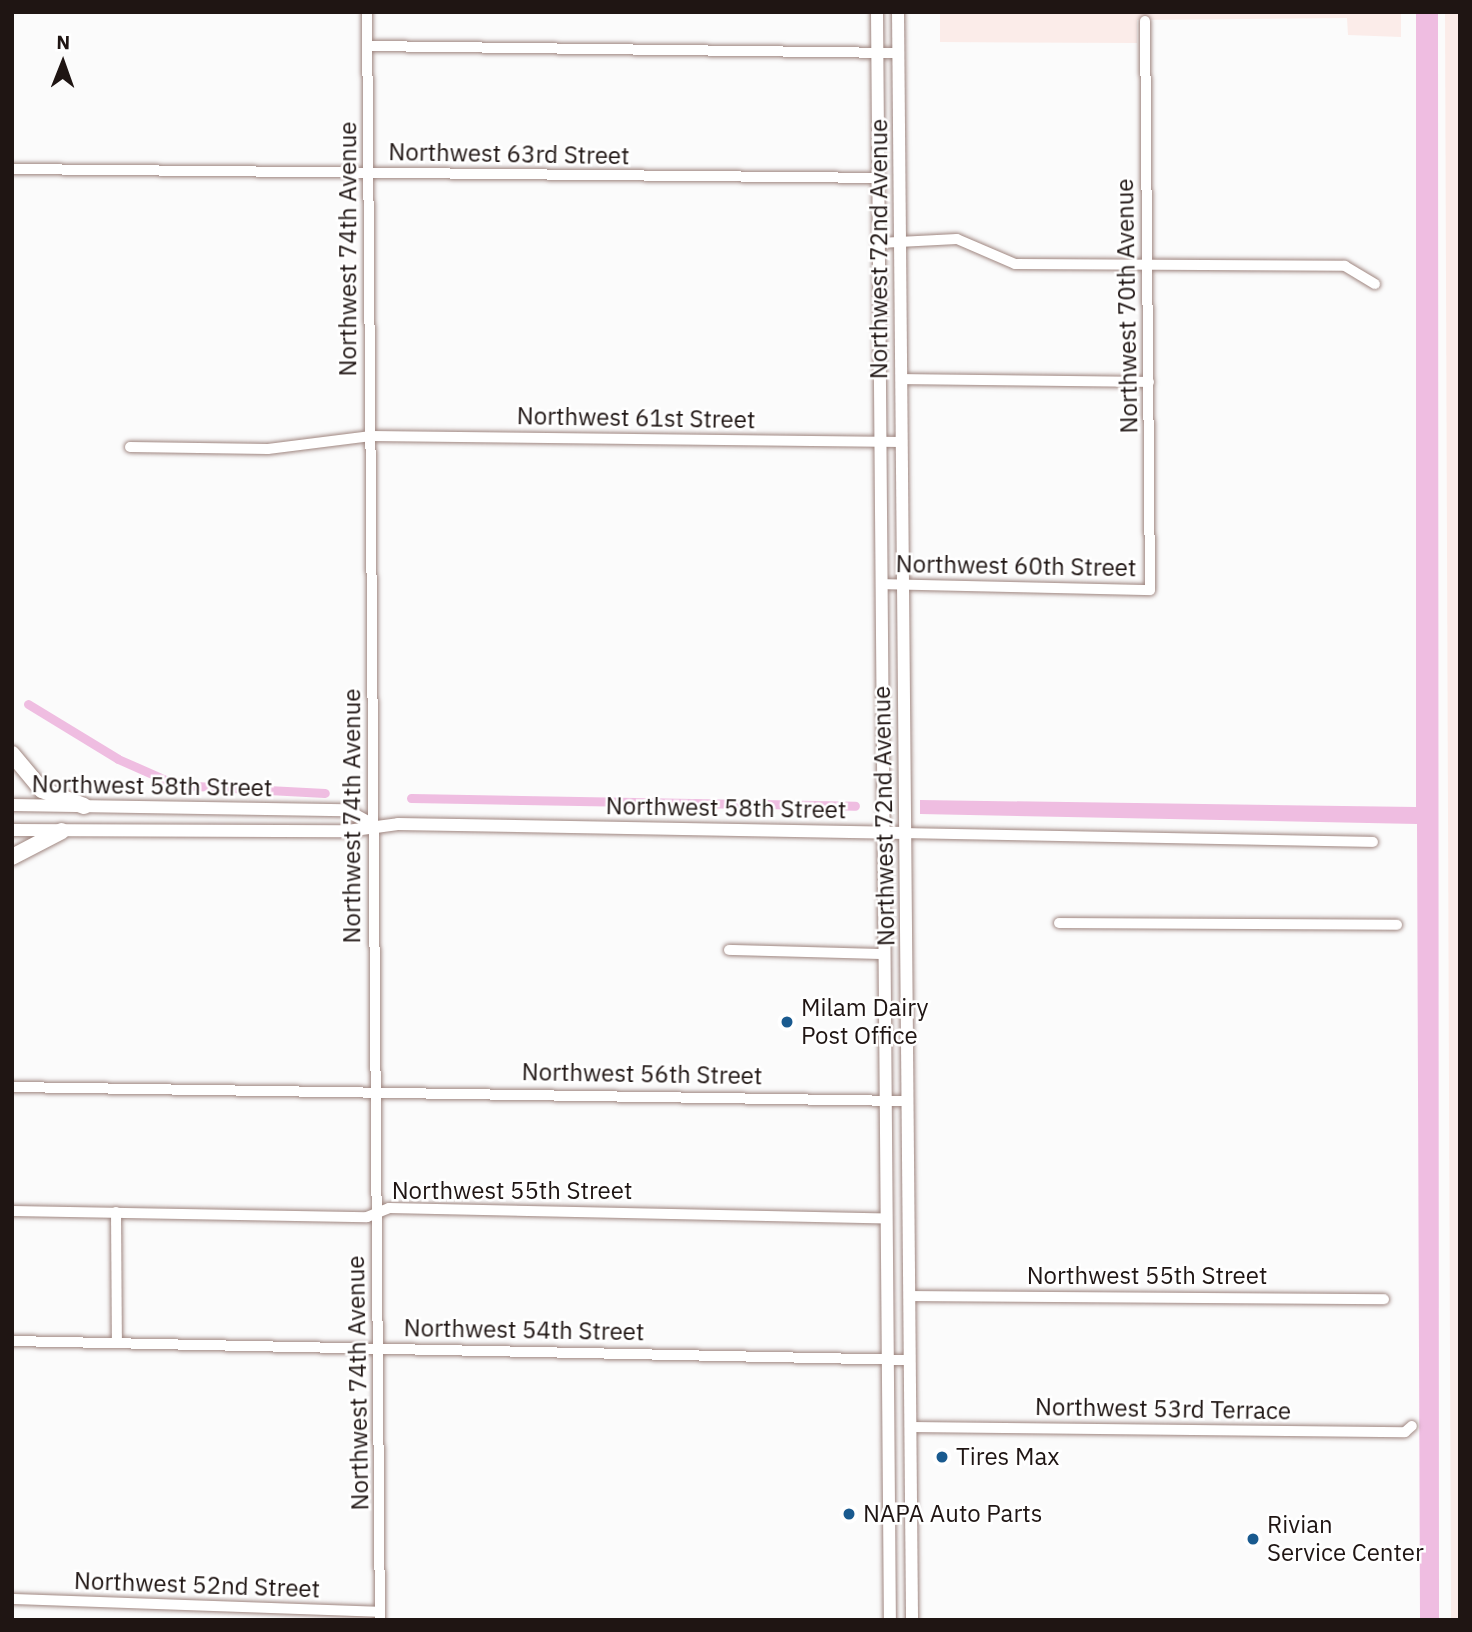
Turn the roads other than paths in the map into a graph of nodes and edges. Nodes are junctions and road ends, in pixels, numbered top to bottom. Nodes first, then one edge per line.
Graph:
1 (367, 12) edge
2 (877, 12) edge
3 (898, 12) edge
4 (1145, 21) dead end
5 (368, 46) junction
6 (877, 53) junction
7 (898, 53) junction
8 (12, 169) edge
9 (369, 173) junction
10 (879, 178) junction
11 (900, 240) junction
12 (879, 243) junction
13 (1148, 264) junction
14 (1375, 284) dead end
15 (901, 379) junction
16 (1149, 383) junction
17 (371, 436) junction
18 (880, 442) junction
19 (901, 442) junction
20 (130, 447) dead end
21 (882, 584) junction
22 (903, 586) junction
23 (1150, 590) joint
24 (12, 754) edge
25 (12, 805) edge
26 (84, 806) junction
27 (371, 824) junction
28 (12, 830) edge
29 (62, 831) junction
30 (883, 832) junction
31 (905, 833) junction
32 (1373, 842) dead end
33 (12, 857) edge
34 (1059, 923) dead end
35 (1397, 925) dead end
36 (729, 950) dead end
37 (885, 954) junction
38 (12, 1087) edge
39 (376, 1091) junction
40 (886, 1100) junction
41 (908, 1101) junction
42 (12, 1211) edge
43 (116, 1212) junction
44 (377, 1212) junction
45 (887, 1218) junction
46 (909, 1296) junction
47 (1384, 1299) dead end
48 (12, 1341) edge
49 (117, 1343) junction
50 (378, 1348) junction
51 (889, 1360) junction
52 (909, 1360) junction
53 (1412, 1426) dead end
54 (910, 1427) junction
55 (12, 1599) edge
56 (380, 1616) edge
57 (890, 1620) edge
58 (912, 1620) edge

1 - 5 street, Northwest 74th Avenue
2 - 6 main road, Northwest 72nd Avenue
3 - 7 main road, Northwest 72nd Avenue
4 - 13 street, Northwest 70th Avenue
5 - 6 street
5 - 9 street, Northwest 74th Avenue
6 - 7 street
6 - 10 main road, Northwest 72nd Avenue
7 - 11 main road, Northwest 72nd Avenue
8 - 9 street, Northwest 63rd Street
9 - 10 street, Northwest 63rd Street
9 - 17 street, Northwest 74th Avenue
10 - 12 main road, Northwest 72nd Avenue
11 - 12 street
11 - 13 street
11 - 15 main road, Northwest 72nd Avenue
12 - 18 main road, Northwest 72nd Avenue
13 - 14 street
13 - 16 street, Northwest 70th Avenue
15 - 16 street
15 - 19 main road, Northwest 72nd Avenue
16 - 23 street, Northwest 70th Avenue
17 - 18 street, Northwest 61st Street
17 - 20 street, Northwest 61st Street
17 - 27 street, Northwest 74th Avenue
18 - 19 street, Northwest 61st Street
18 - 21 main road, Northwest 72nd Avenue
19 - 22 main road, Northwest 72nd Avenue
21 - 22 street, Northwest 60th Street
21 - 30 main road, Northwest 72nd Avenue
22 - 23 street, Northwest 60th Street
22 - 31 main road, Northwest 72nd Avenue
24 - 26 highway
25 - 26 main road, Northwest 58th Street
26 - 27 main road, Northwest 58th Street
27 - 29 main road, Northwest 58th Street
27 - 30 main road, Northwest 58th Street
27 - 39 street, Northwest 74th Avenue
28 - 29 main road, Northwest 58th Street
29 - 33 highway
30 - 31 main road, Northwest 58th Street
30 - 37 main road, Northwest 72nd Avenue
31 - 32 street, Northwest 58th Street
31 - 41 main road, Northwest 72nd Avenue
34 - 35 street
36 - 37 street
37 - 40 main road, Northwest 72nd Avenue
38 - 39 street, Northwest 56th Street
39 - 40 street, Northwest 56th Street
39 - 44 street, Northwest 74th Avenue
40 - 41 street, Northwest 56th Street
40 - 45 main road, Northwest 72nd Avenue
41 - 46 main road, Northwest 72nd Avenue
42 - 43 street, Northwest 55th Street
43 - 44 street, Northwest 55th Street
43 - 49 street
44 - 45 street, Northwest 55th Street
44 - 50 street, Northwest 74th Avenue
45 - 51 main road, Northwest 72nd Avenue
46 - 47 street, Northwest 55th Street
46 - 52 main road, Northwest 72nd Avenue
48 - 49 street, Northwest 54th Street
49 - 50 street, Northwest 54th Street
50 - 51 street, Northwest 54th Street
50 - 56 street, Northwest 74th Avenue
51 - 52 street, Northwest 54th Street
51 - 57 main road, Northwest 72nd Avenue
52 - 54 main road, Northwest 72nd Avenue
53 - 54 street, Northwest 53rd Terrace
54 - 58 main road, Northwest 72nd Avenue
55 - 56 street, Northwest 52nd Street

